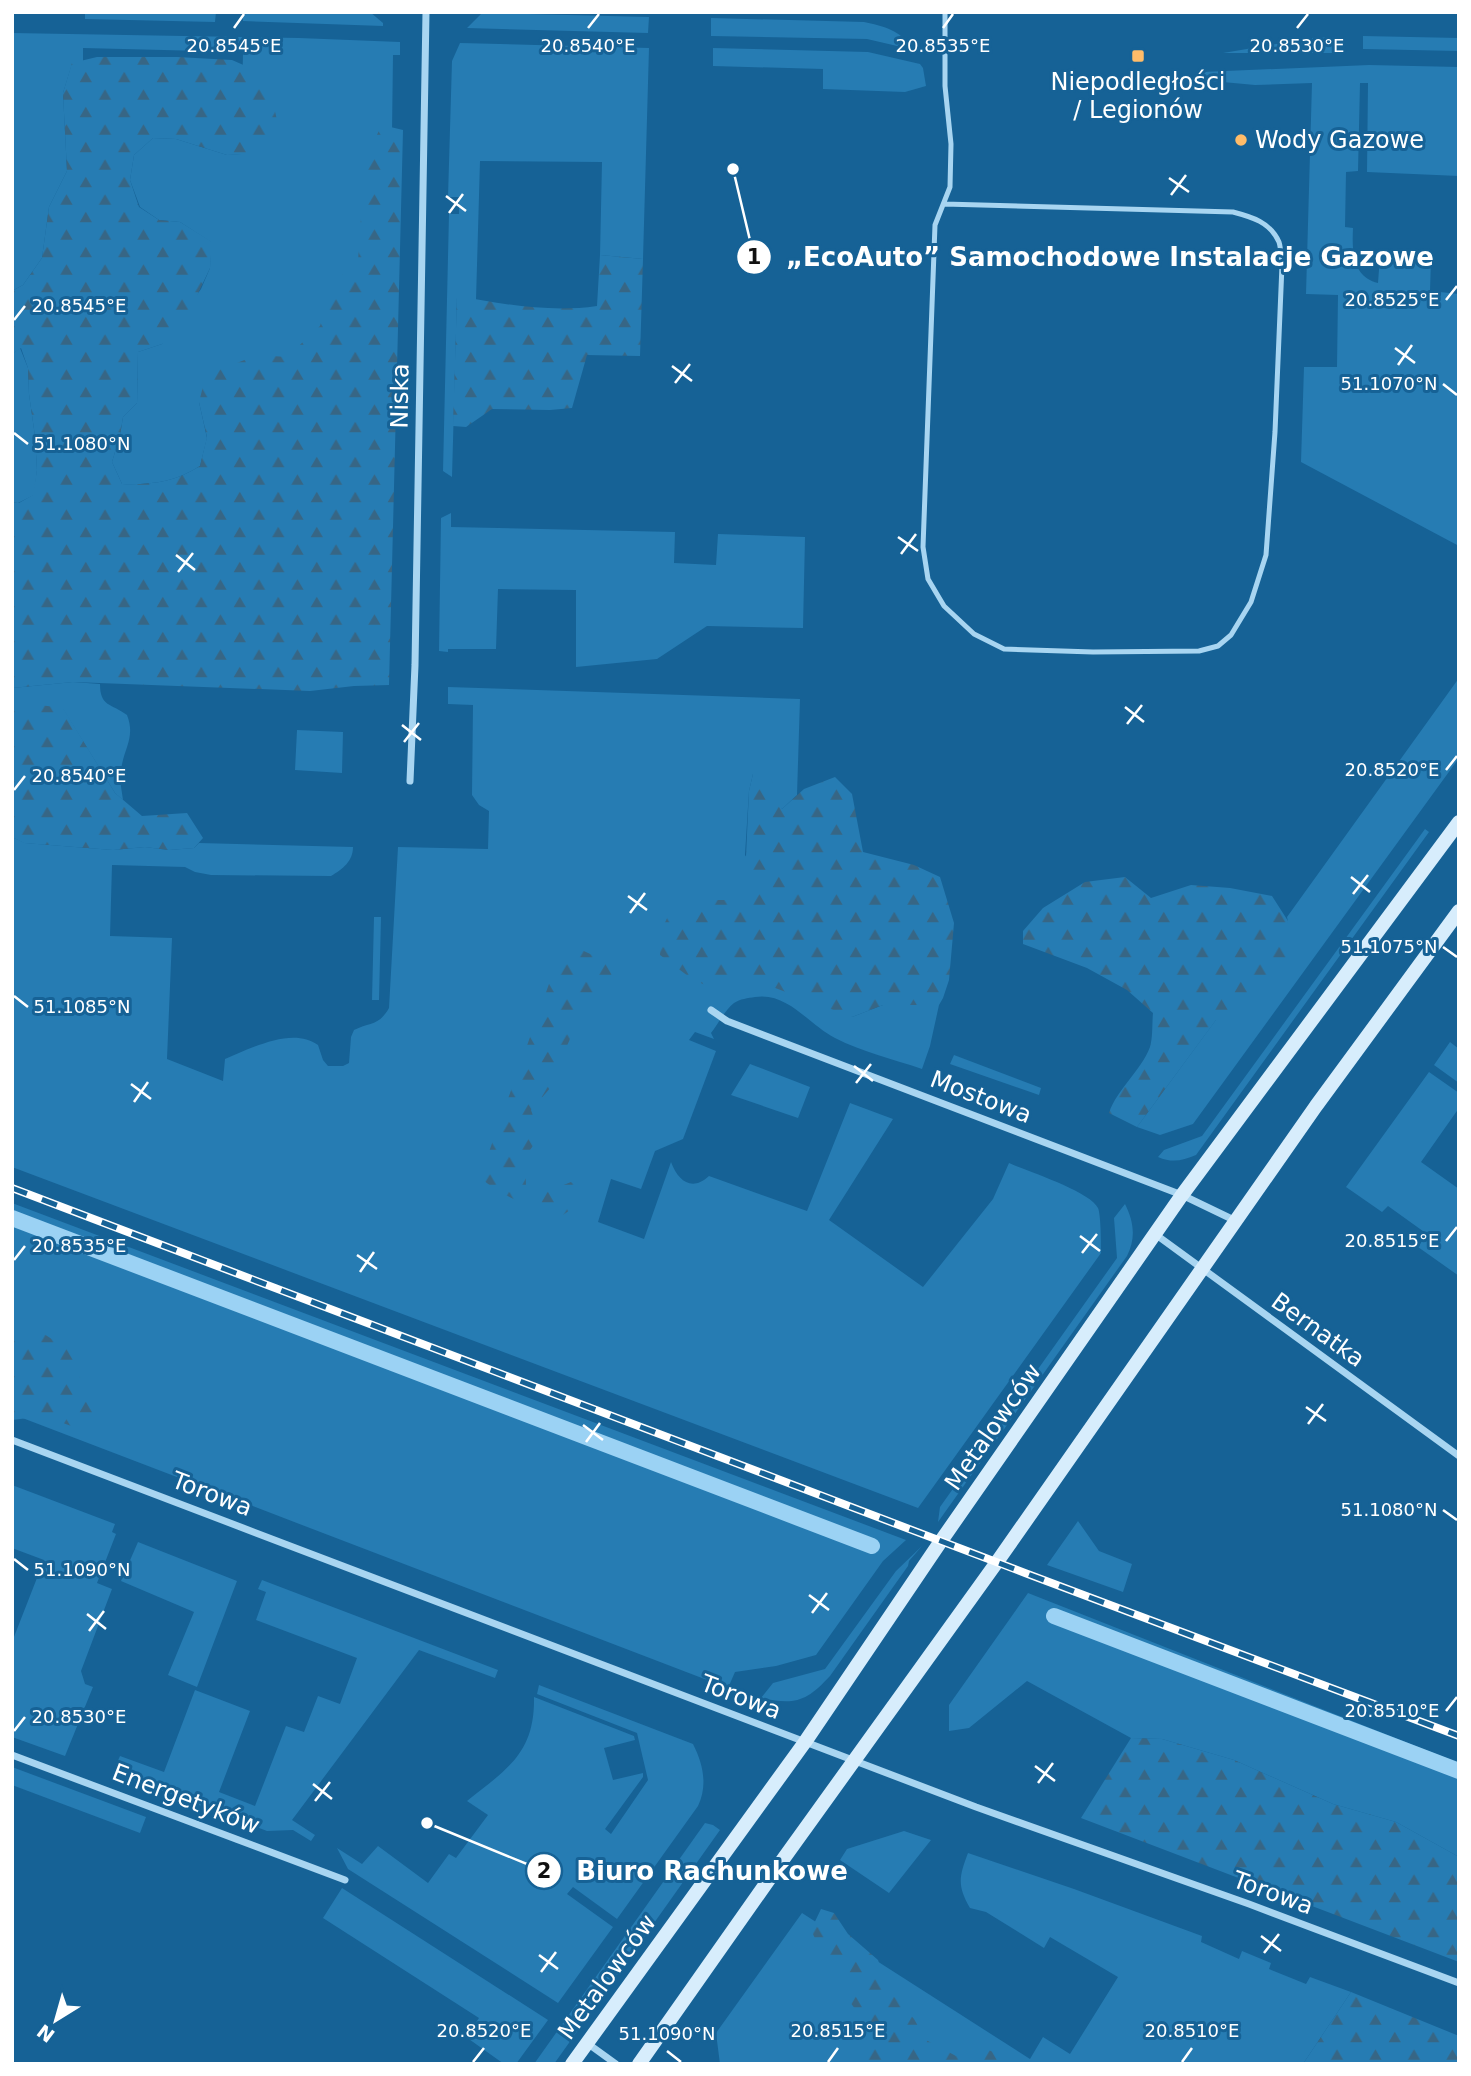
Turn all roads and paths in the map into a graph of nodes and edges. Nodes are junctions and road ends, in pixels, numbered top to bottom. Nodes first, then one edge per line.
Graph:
1 (426, 12) edge
2 (945, 12) edge
3 (944, 204) junction
4 (410, 781) dead end
5 (1459, 822) edge
6 (1459, 911) edge
7 (711, 1010) dead end
8 (1182, 1195) junction
9 (1236, 1221) junction
10 (1155, 1234) junction
11 (1202, 1269) junction
12 (12, 1440) edge
13 (1459, 1456) edge
14 (805, 1742) junction
15 (12, 1755) edge
16 (853, 1761) junction
17 (345, 1880) dead end
18 (1459, 1983) edge
19 (587, 2043) junction
20 (572, 2064) edge
21 (616, 2064) edge
22 (639, 2064) edge

1 - 4 street, Niska
2 - 3 lane
3 - 3 lane
5 - 8 street, Metalowców
6 - 9 street
7 - 8 street, Mostowa
8 - 9 street, Mostowa
8 - 10 street, Metalowców
9 - 11 street
10 - 11 street, Bernatka
10 - 14 street, Metalowców
11 - 13 street, Bernatka
11 - 16 street
12 - 14 street, Torowa
14 - 16 street, Torowa
14 - 19 street, Metalowców
15 - 17 street, Energetyków
16 - 18 street, Torowa
16 - 22 street
19 - 20 street, Metalowców
19 - 21 street

